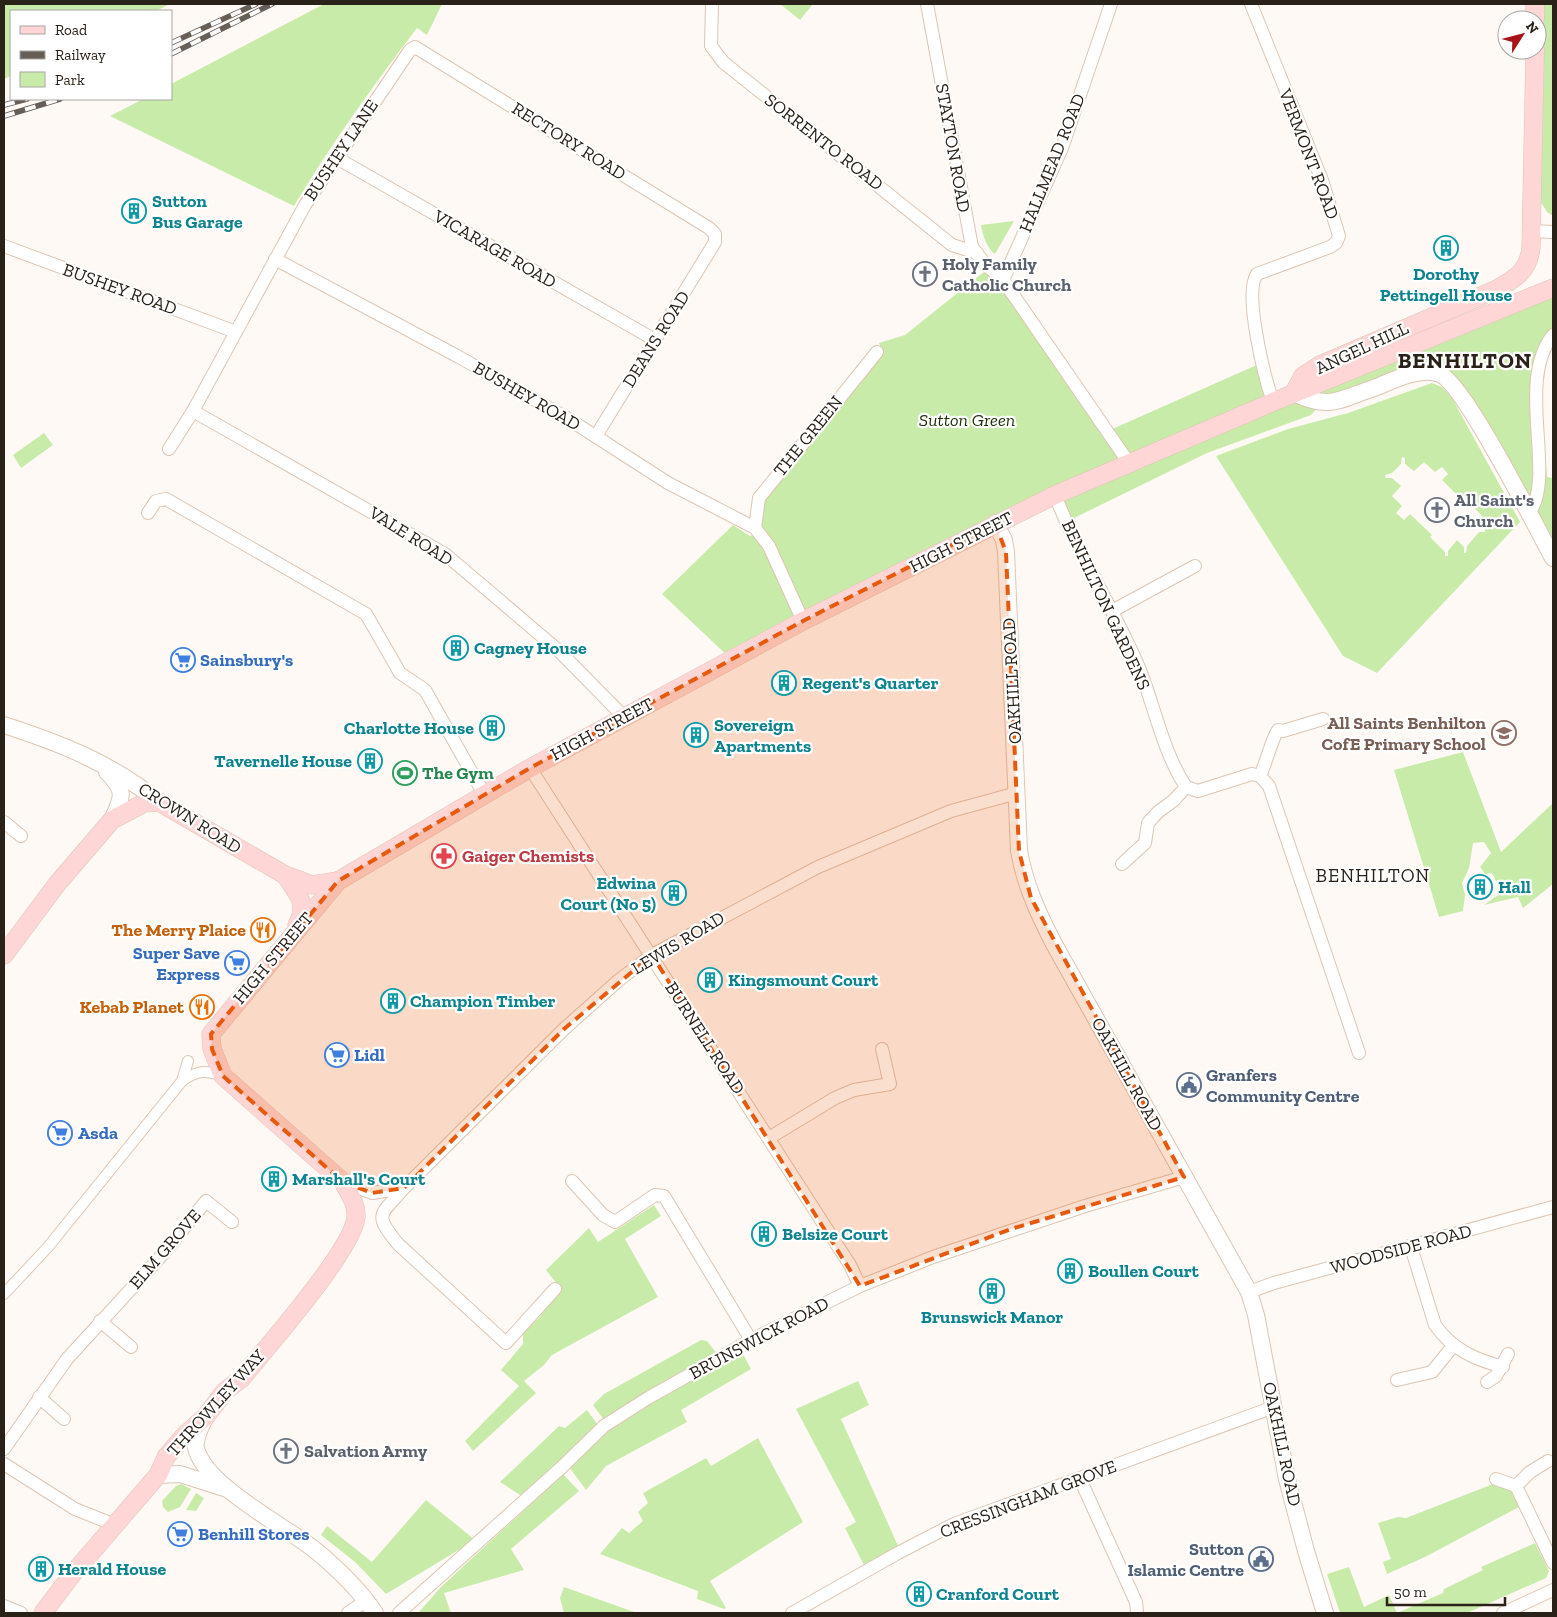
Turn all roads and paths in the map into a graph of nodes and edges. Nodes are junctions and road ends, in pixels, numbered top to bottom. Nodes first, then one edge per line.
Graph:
1 (712, 4) edge
2 (927, 4) edge
3 (1110, 4) edge
4 (1250, 4) edge
5 (415, 47) joint
6 (1535, 60) edge
7 (335, 157) junction
8 (1531, 231) junction
9 (1553, 232) edge
10 (715, 242) joint
11 (4, 246) edge
12 (977, 253) junction
13 (275, 259) junction
14 (1003, 280) junction
15 (1553, 288) edge
16 (236, 332) junction
17 (1553, 335) edge
18 (655, 340) junction
19 (876, 352) dead end
20 (1294, 393) junction
21 (1273, 402) junction
22 (193, 411) junction
23 (596, 436) junction
24 (169, 449) dead end
25 (1129, 463) junction
26 (1055, 494) junction
27 (1529, 512) junction
28 (148, 513) dead end
29 (995, 523) junction
30 (755, 528) junction
31 (1553, 558) edge
32 (1195, 566) dead end
33 (1112, 611) junction
34 (803, 621) junction
35 (624, 717) junction
36 (1324, 719) dead end
37 (4, 725) edge
38 (95, 760) junction
39 (530, 768) junction
40 (1260, 776) junction
41 (1186, 787) junction
42 (1017, 793) junction
43 (484, 794) junction
44 (158, 802) junction
45 (112, 820) junction
46 (4, 822) edge
47 (21, 836) dead end
48 (1122, 864) dead end
49 (285, 875) junction
50 (338, 881) junction
51 (292, 935) junction
52 (4, 955) edge
53 (652, 955) junction
54 (882, 1049) dead end
55 (1359, 1053) dead end
56 (188, 1061) dead end
57 (223, 1076) junction
58 (182, 1081) junction
59 (770, 1138) junction
60 (1184, 1177) junction
61 (572, 1181) dead end
62 (342, 1182) junction
63 (404, 1188) junction
64 (1553, 1207) edge
65 (232, 1222) dead end
66 (1411, 1247) junction
67 (860, 1286) junction
68 (555, 1289) dead end
69 (1249, 1292) junction
70 (4, 1294) edge
71 (100, 1321) junction
72 (751, 1340) junction
73 (1453, 1346) junction
74 (131, 1348) dead end
75 (1508, 1354) dead end
76 (1503, 1367) junction
77 (1397, 1380) dead end
78 (1487, 1382) dead end
79 (39, 1396) junction
80 (1274, 1407) junction
81 (206, 1416) junction
82 (64, 1419) dead end
83 (4, 1449) edge
84 (1548, 1461) dead end
85 (4, 1464) edge
86 (158, 1475) junction
87 (1496, 1479) dead end
88 (1080, 1480) junction
89 (1516, 1486) junction
90 (229, 1490) junction
91 (115, 1526) junction
92 (1553, 1563) edge
93 (1553, 1590) edge
94 (4, 1606) edge
95 (371, 1607) edge
96 (21, 1613) edge
97 (44, 1613) edge
98 (348, 1613) edge
99 (399, 1613) edge
100 (792, 1613) edge
101 (1137, 1613) edge
102 (1325, 1613) edge
103 (1503, 1613) edge

1 - 12 street, SORRENTO ROAD
2 - 12 street, STAYTON ROAD
3 - 14 street, HALLMEAD ROAD
4 - 21 street, VERMONT ROAD
5 - 7 street, BUSHEY LANE
5 - 10 street, RECTORY ROAD
6 - 8 main road, ANGEL HILL
7 - 13 street, BUSHEY LANE
7 - 18 street, VICARAGE ROAD
8 - 9 street
8 - 20 main road, ANGEL HILL
10 - 18 street, DEANS ROAD
11 - 16 street, BUSHEY ROAD
12 - 14 street, STAYTON ROAD
13 - 16 street
13 - 23 street, BUSHEY ROAD
14 - 25 street
15 - 20 main road, ANGEL HILL
16 - 22 street
17 - 27 street
18 - 23 street, DEANS ROAD
19 - 30 street, THE GREEN
20 - 21 main road, HIGH STREET
20 - 27 street
21 - 25 main road, HIGH STREET
22 - 24 street
22 - 35 street, VALE ROAD
23 - 30 street, BUSHEY ROAD
25 - 26 main road, HIGH STREET
26 - 29 main road, HIGH STREET
26 - 33 street, BENHILTON GARDENS
27 - 31 street
28 - 43 street
29 - 34 main road, HIGH STREET
29 - 42 street, OAKHILL ROAD
30 - 34 street, BUSHEY ROAD
32 - 33 street
33 - 41 street, BENHILTON GARDENS
34 - 35 main road, HIGH STREET
35 - 39 main road, HIGH STREET
36 - 40 street
37 - 38 street, CROWN ROAD
38 - 44 street, CROWN ROAD
38 - 45 street, CROWN ROAD
39 - 43 main road, HIGH STREET
39 - 53 street, BURNELL ROAD
40 - 41 street
40 - 55 street
41 - 48 street
42 - 53 street, LEWIS ROAD
42 - 60 street, OAKHILL ROAD
43 - 50 main road, HIGH STREET
44 - 45 main road
44 - 49 main road, CROWN ROAD
45 - 52 main road
46 - 47 street
49 - 50 main road, CROWN ROAD
49 - 51 main road, CROWN ROAD
50 - 51 main road, HIGH STREET
51 - 57 main road, HIGH STREET
53 - 59 street, BURNELL ROAD
53 - 63 street, LEWIS ROAD
54 - 59 street
56 - 58 street
57 - 58 street
57 - 62 main road, THROWLEY WAY
58 - 70 street
59 - 67 street, BURNELL ROAD
60 - 67 street, BRUNSWICK ROAD
60 - 69 street, OAKHILL ROAD
61 - 72 street
62 - 63 street
62 - 81 main road, THROWLEY WAY
63 - 68 street, LEWIS ROAD
64 - 66 street, WOODSIDE ROAD
65 - 71 street, ELM GROVE
66 - 69 street, WOODSIDE ROAD
66 - 73 street
67 - 72 street, BRUNSWICK ROAD
69 - 80 street, OAKHILL ROAD
71 - 74 street
71 - 79 street, ELM GROVE
72 - 99 street, BRUNSWICK ROAD
73 - 76 street
73 - 77 street
75 - 76 street
76 - 78 street
79 - 82 street
79 - 83 street, ELM GROVE
80 - 88 street, CRESSINGHAM GROVE
80 - 102 street, OAKHILL ROAD
81 - 86 main road, THROWLEY WAY
81 - 90 street
84 - 89 street
85 - 91 street
86 - 90 street
86 - 91 main road, THROWLEY WAY
87 - 89 street
88 - 100 street, CRESSINGHAM GROVE
88 - 101 street
89 - 92 street
90 - 95 street
91 - 97 main road, THROWLEY WAY
93 - 103 street
94 - 96 street
95 - 98 street

